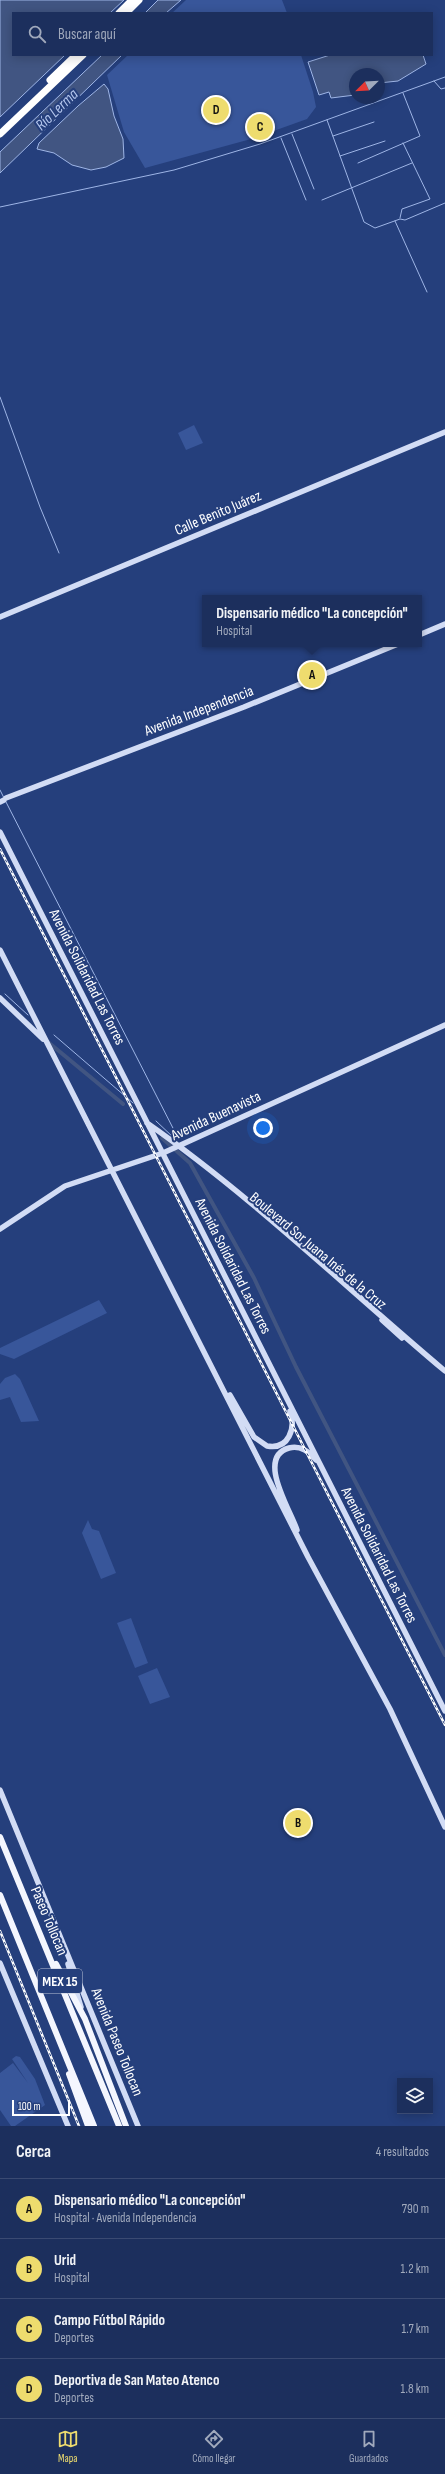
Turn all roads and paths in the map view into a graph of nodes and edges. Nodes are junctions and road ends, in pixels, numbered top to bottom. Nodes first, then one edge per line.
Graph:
1 (132, 0) edge
2 (139, 0) edge
3 (120, 12) edge
4 (127, 12) edge
5 (75, 56) edge
6 (82, 56) edge
7 (0, 129) edge
8 (0, 134) edge
9 (445, 432) edge
10 (0, 616) edge
11 (445, 624) edge
12 (422, 634) edge
13 (391, 647) edge
14 (3, 800) edge
15 (0, 832) edge
16 (0, 950) edge
17 (0, 998) edge
18 (445, 1025) edge
19 (47, 1044) junction
20 (146, 1122) junction
21 (176, 1147) junction
22 (163, 1153) junction
23 (111, 1170) junction
24 (0, 1229) edge
25 (272, 1370) junction
26 (445, 1371) edge
27 (445, 1375) edge
28 (222, 1386) junction
29 (320, 1464) junction
30 (308, 1557) junction
31 (445, 1711) edge
32 (0, 1790) edge
33 (445, 1827) edge
34 (0, 1837) edge
35 (0, 1895) edge
36 (65, 1949) junction
37 (51, 1958) junction
38 (0, 1964) edge
39 (84, 2019) junction
40 (67, 2059) junction
41 (60, 2110) junction
42 (65, 2126) edge
43 (68, 2126) edge
44 (88, 2126) edge
45 (94, 2126) edge
46 (119, 2126) edge
47 (126, 2126) edge
48 (138, 2126) edge

1 - 3 highway
2 - 4 highway
5 - 7 highway
6 - 8 highway
9 - 10 main road, Calle Benito Juárez
11 - 12 main road
13 - 14 main road, Avenida Independencia
15 - 20 main road, Avenida Solidaridad Las Torres
16 - 19 main road
17 - 19 main road
18 - 21 main road, Avenida Buenavista
19 - 23 main road
20 - 21 main road, Boulevard Sor Juana Inés de la Cruz
20 - 22 main road, Avenida Solidaridad Las Torres
21 - 22 main road, Avenida Buenavista
21 - 26 main road, Boulevard Sor Juana Inés de la Cruz
21 - 27 main road, Boulevard Sor Juana Inés de la Cruz
22 - 23 main road, Avenida Buenavista
22 - 25 main road, Avenida Solidaridad Las Torres
23 - 24 main road, Avenida Buenavista
23 - 28 main road
25 - 28 main road
25 - 29 main road, Avenida Solidaridad Las Torres
28 - 30 main road
29 - 30 main road
29 - 31 main road, Avenida Solidaridad Las Torres
30 - 33 main road
32 - 36 main road, Avenida Paseo Tollocan
34 - 37 highway, Paseo Tollocan / MEX 15
35 - 40 highway, MEX 15
36 - 39 main road
36 - 48 main road, Avenida Paseo Tollocan
37 - 39 highway
37 - 46 highway, Paseo Tollocan / MEX 15
38 - 41 main road
39 - 47 highway
40 - 44 highway
40 - 45 highway, MEX 15
41 - 42 main road
41 - 43 main road

